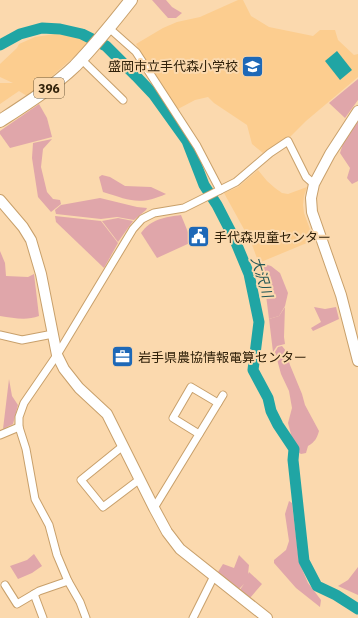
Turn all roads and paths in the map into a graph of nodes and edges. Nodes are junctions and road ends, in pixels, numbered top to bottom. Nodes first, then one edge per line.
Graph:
1 (131, 0) edge
2 (108, 30) junction
3 (81, 59) junction
4 (123, 100) dead end
5 (358, 111) edge
6 (0, 121) edge
7 (314, 184) junction
8 (219, 191) junction
9 (0, 200) edge
10 (53, 334) junction
11 (0, 335) edge
12 (57, 355) junction
13 (358, 361) edge
14 (223, 395) dead end
15 (218, 402) junction
16 (19, 427) junction
17 (199, 434) junction
18 (0, 435) edge
19 (123, 446) junction
20 (140, 480) junction
21 (154, 508) junction
22 (214, 576) junction
23 (68, 581) junction
24 (5, 586) dead end
25 (34, 594) junction
26 (43, 618) edge
27 (86, 618) edge
28 (193, 618) edge
29 (268, 618) edge

1 - 2 highway, 396
2 - 3 highway, 396
2 - 8 street
3 - 4 street
3 - 6 highway, 396
5 - 7 street
7 - 8 street
7 - 13 street
8 - 12 street
9 - 10 street
10 - 11 street
10 - 12 street
12 - 16 street
12 - 19 street
14 - 15 street
15 - 17 street
15 - 17 street
16 - 18 street
16 - 23 street
17 - 21 street
19 - 20 street
19 - 20 street
20 - 21 street
21 - 22 street
22 - 28 street
22 - 29 street
23 - 25 street
23 - 27 street
24 - 25 street
25 - 26 street

